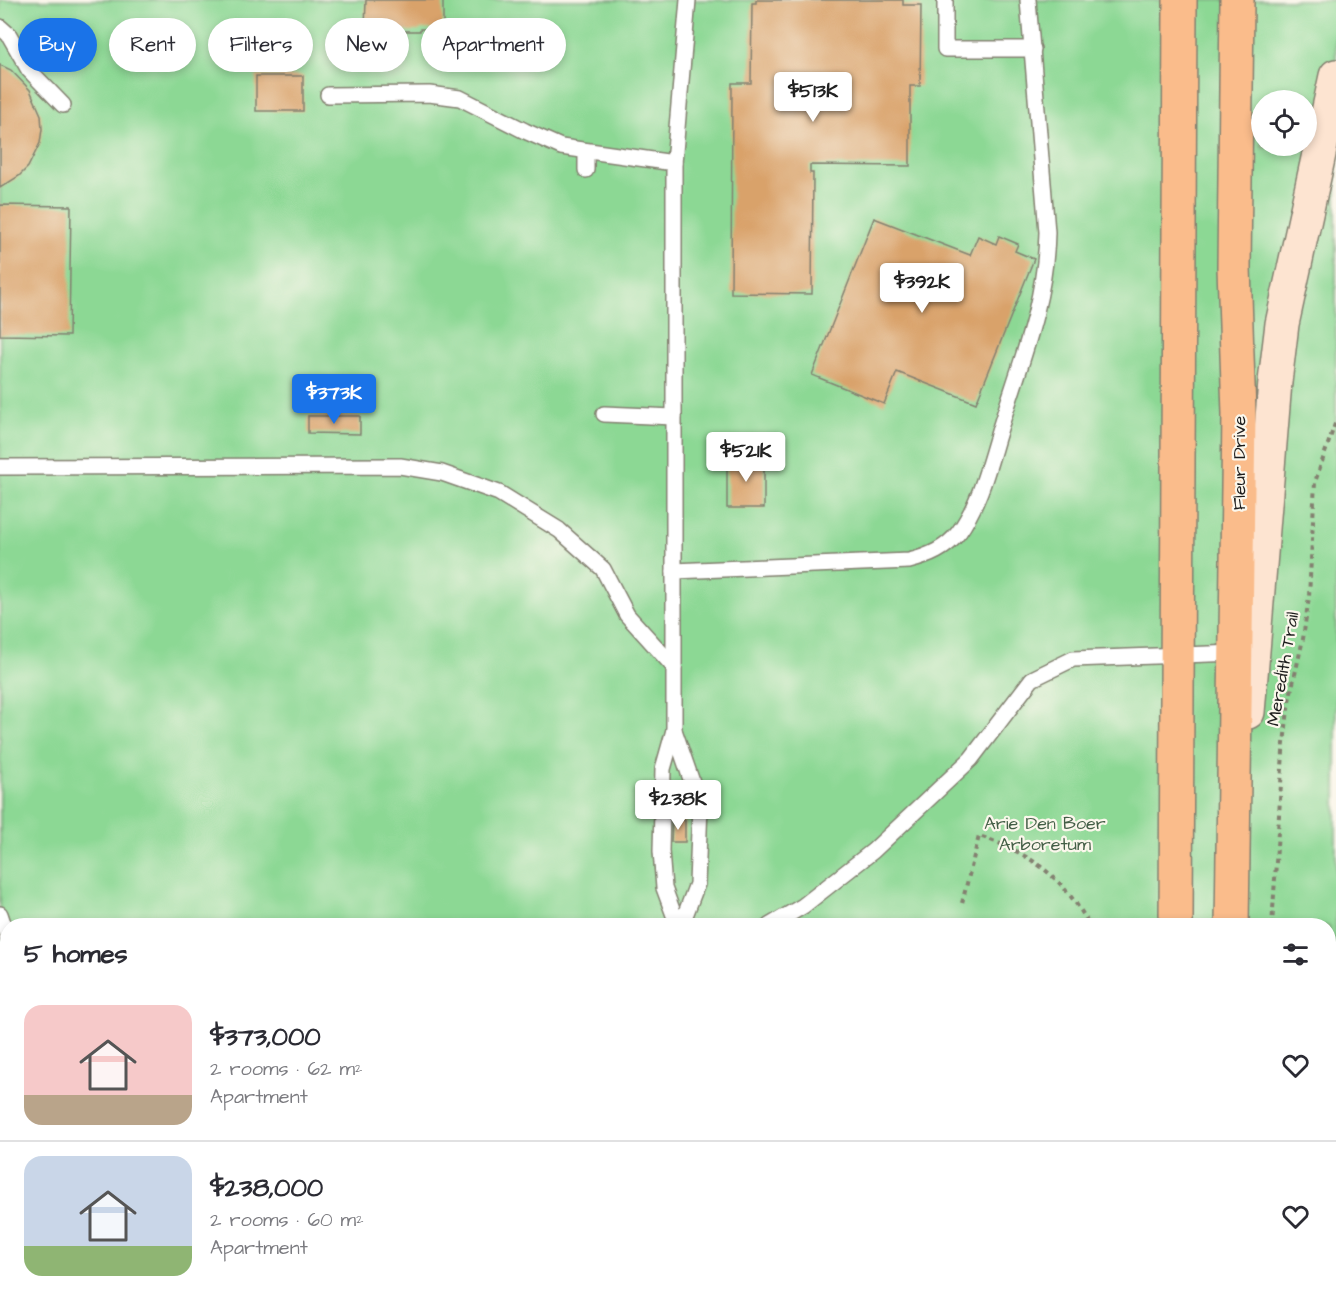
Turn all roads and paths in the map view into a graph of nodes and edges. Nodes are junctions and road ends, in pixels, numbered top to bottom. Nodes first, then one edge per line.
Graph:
1 (688, 0) edge
2 (945, 0) edge
3 (1028, 0) edge
4 (1178, 0) edge
5 (1237, 0) edge
6 (0, 27) edge
7 (1033, 49) junction
8 (1336, 76) edge
9 (328, 95) dead end
10 (63, 105) dead end
11 (586, 151) junction
12 (674, 163) junction
13 (586, 170) dead end
14 (604, 414) dead end
15 (674, 417) junction
16 (1336, 421) edge
17 (0, 467) edge
18 (674, 571) junction
19 (1237, 653) junction
20 (1178, 654) junction
21 (674, 667) junction
22 (674, 730) junction
23 (962, 903) dead end
24 (677, 918) edge
25 (683, 918) edge
26 (783, 918) edge
27 (1085, 918) edge
28 (1176, 918) edge
29 (1232, 918) edge
30 (1273, 918) edge

1 - 12 lane
2 - 7 lane
3 - 7 lane
4 - 20 main road
5 - 19 main road, Fleur Drive
6 - 10 lane
7 - 18 lane
8 - 29 main road
9 - 11 lane
11 - 12 lane
11 - 13 lane
12 - 15 lane
14 - 15 lane
15 - 18 lane
16 - 30 path, Meredith Trail
17 - 21 lane
18 - 21 lane
19 - 20 lane
19 - 29 main road, Fleur Drive
20 - 26 lane
20 - 28 main road
21 - 22 lane
22 - 24 lane
22 - 25 lane
23 - 27 path

